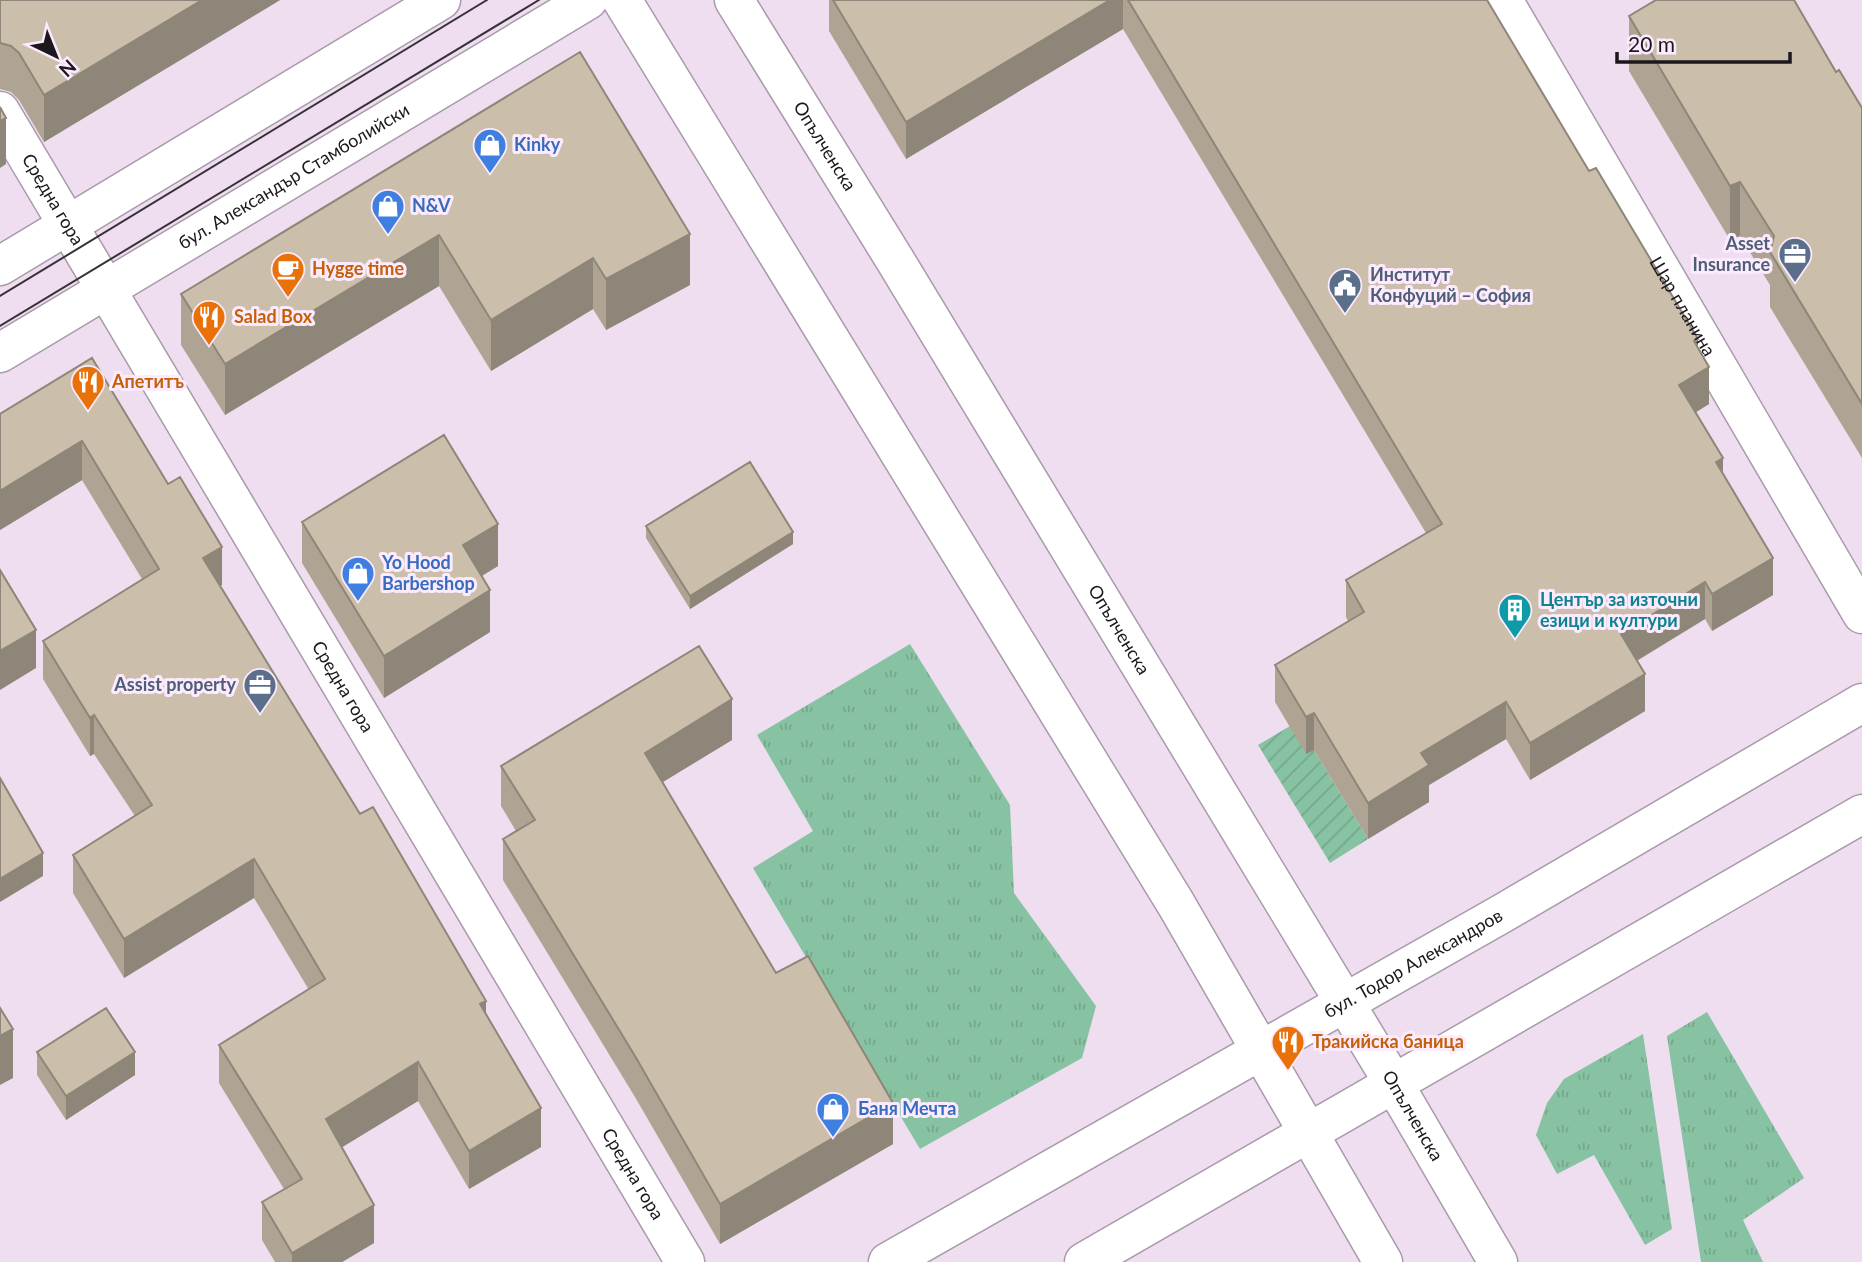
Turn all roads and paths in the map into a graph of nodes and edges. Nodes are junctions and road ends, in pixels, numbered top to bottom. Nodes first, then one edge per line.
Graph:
1 (440, 0) edge
2 (589, 0) edge
3 (622, 0) edge
4 (734, 0) edge
5 (1503, 0) edge
6 (0, 111) edge
7 (67, 225) junction
8 (0, 266) edge
9 (106, 289) junction
10 (0, 353) edge
11 (1862, 614) edge
12 (1862, 704) edge
13 (1862, 814) edge
14 (1343, 1002) junction
15 (1260, 1049) junction
16 (1394, 1084) junction
17 (1308, 1133) junction
18 (685, 1262) edge
19 (888, 1262) edge
20 (1084, 1262) edge
21 (1383, 1262) edge
22 (1498, 1262) edge

1 - 7 main road
2 - 9 main road, бул. Александър Стамболийски
3 - 15 main road
4 - 14 main road, Опълченска
5 - 11 main road, Шар планина
6 - 7 main road, Средна гора
7 - 8 main road
7 - 9 main road, Средна гора
9 - 10 main road, бул. Александър Стамболийски
9 - 18 main road, Средна гора
12 - 14 main road, бул. Тодор Александров
13 - 16 main road
14 - 15 main road, бул. Тодор Александров
14 - 16 main road, Опълченска
15 - 17 main road
15 - 19 main road, бул. Тодор Александров
16 - 17 main road
16 - 22 main road, Опълченска
17 - 20 main road
17 - 21 main road

